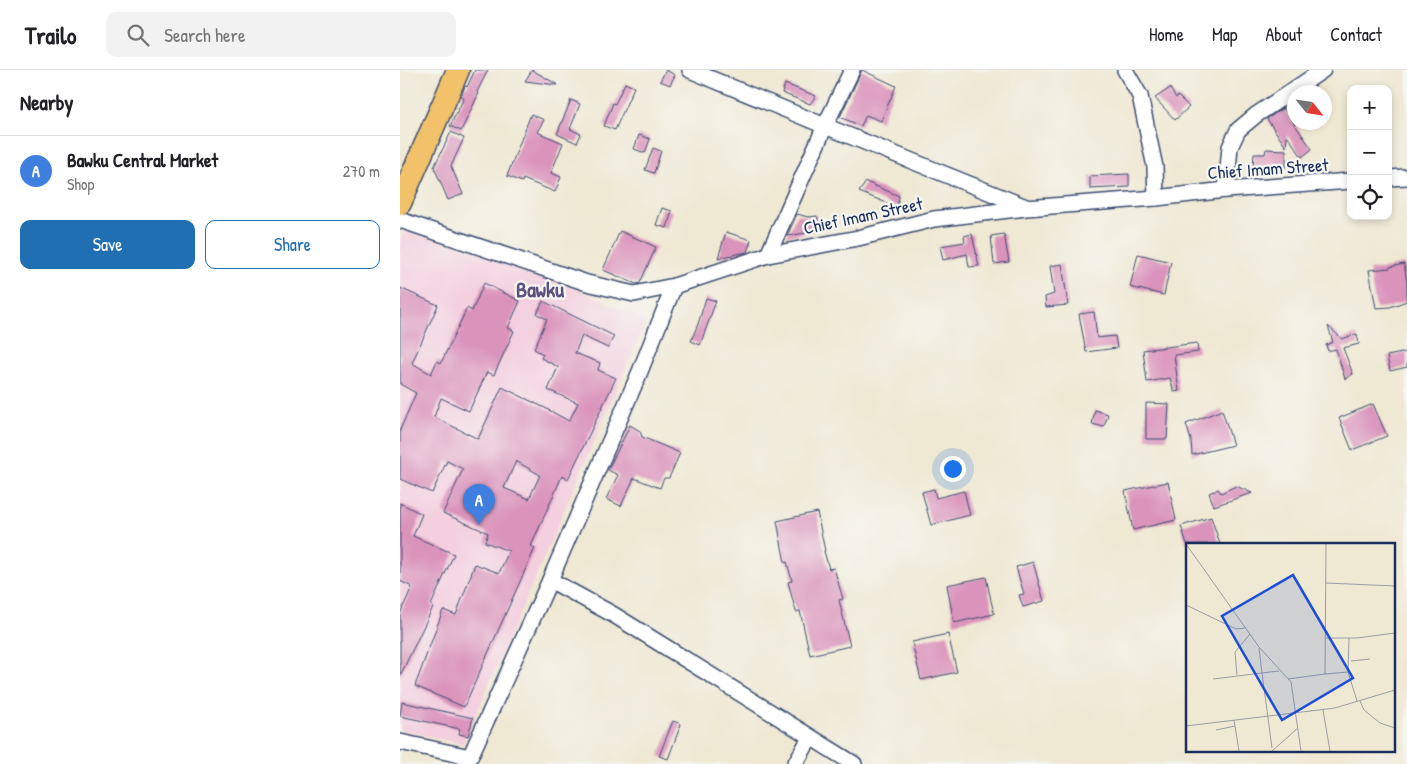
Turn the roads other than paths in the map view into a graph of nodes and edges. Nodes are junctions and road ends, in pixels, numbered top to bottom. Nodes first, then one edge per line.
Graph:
1 (458, 70) edge
2 (690, 70) edge
3 (852, 70) edge
4 (1125, 70) edge
5 (1323, 70) edge
6 (826, 126) junction
7 (1407, 177) edge
8 (1392, 178) edge
9 (1347, 181) edge
10 (1226, 190) junction
11 (1156, 198) junction
12 (400, 202) edge
13 (1026, 208) junction
14 (400, 220) edge
15 (768, 255) junction
16 (674, 286) junction
17 (550, 580) junction
18 (810, 738) junction
19 (400, 742) edge
20 (474, 761) edge
21 (795, 764) edge
22 (854, 764) edge

1 - 12 highway
2 - 6 street
3 - 6 street
4 - 11 street
5 - 10 street
6 - 13 street
6 - 15 street
7 - 8 street
9 - 10 street, Chief Imam Street
10 - 11 street, Chief Imam Street
11 - 13 street, Chief Imam Street
13 - 15 street, Chief Imam Street
14 - 16 street, Chief Imam Street
15 - 16 street, Chief Imam Street
16 - 17 street
17 - 18 street
17 - 20 street
18 - 21 street
18 - 22 street
19 - 20 street

